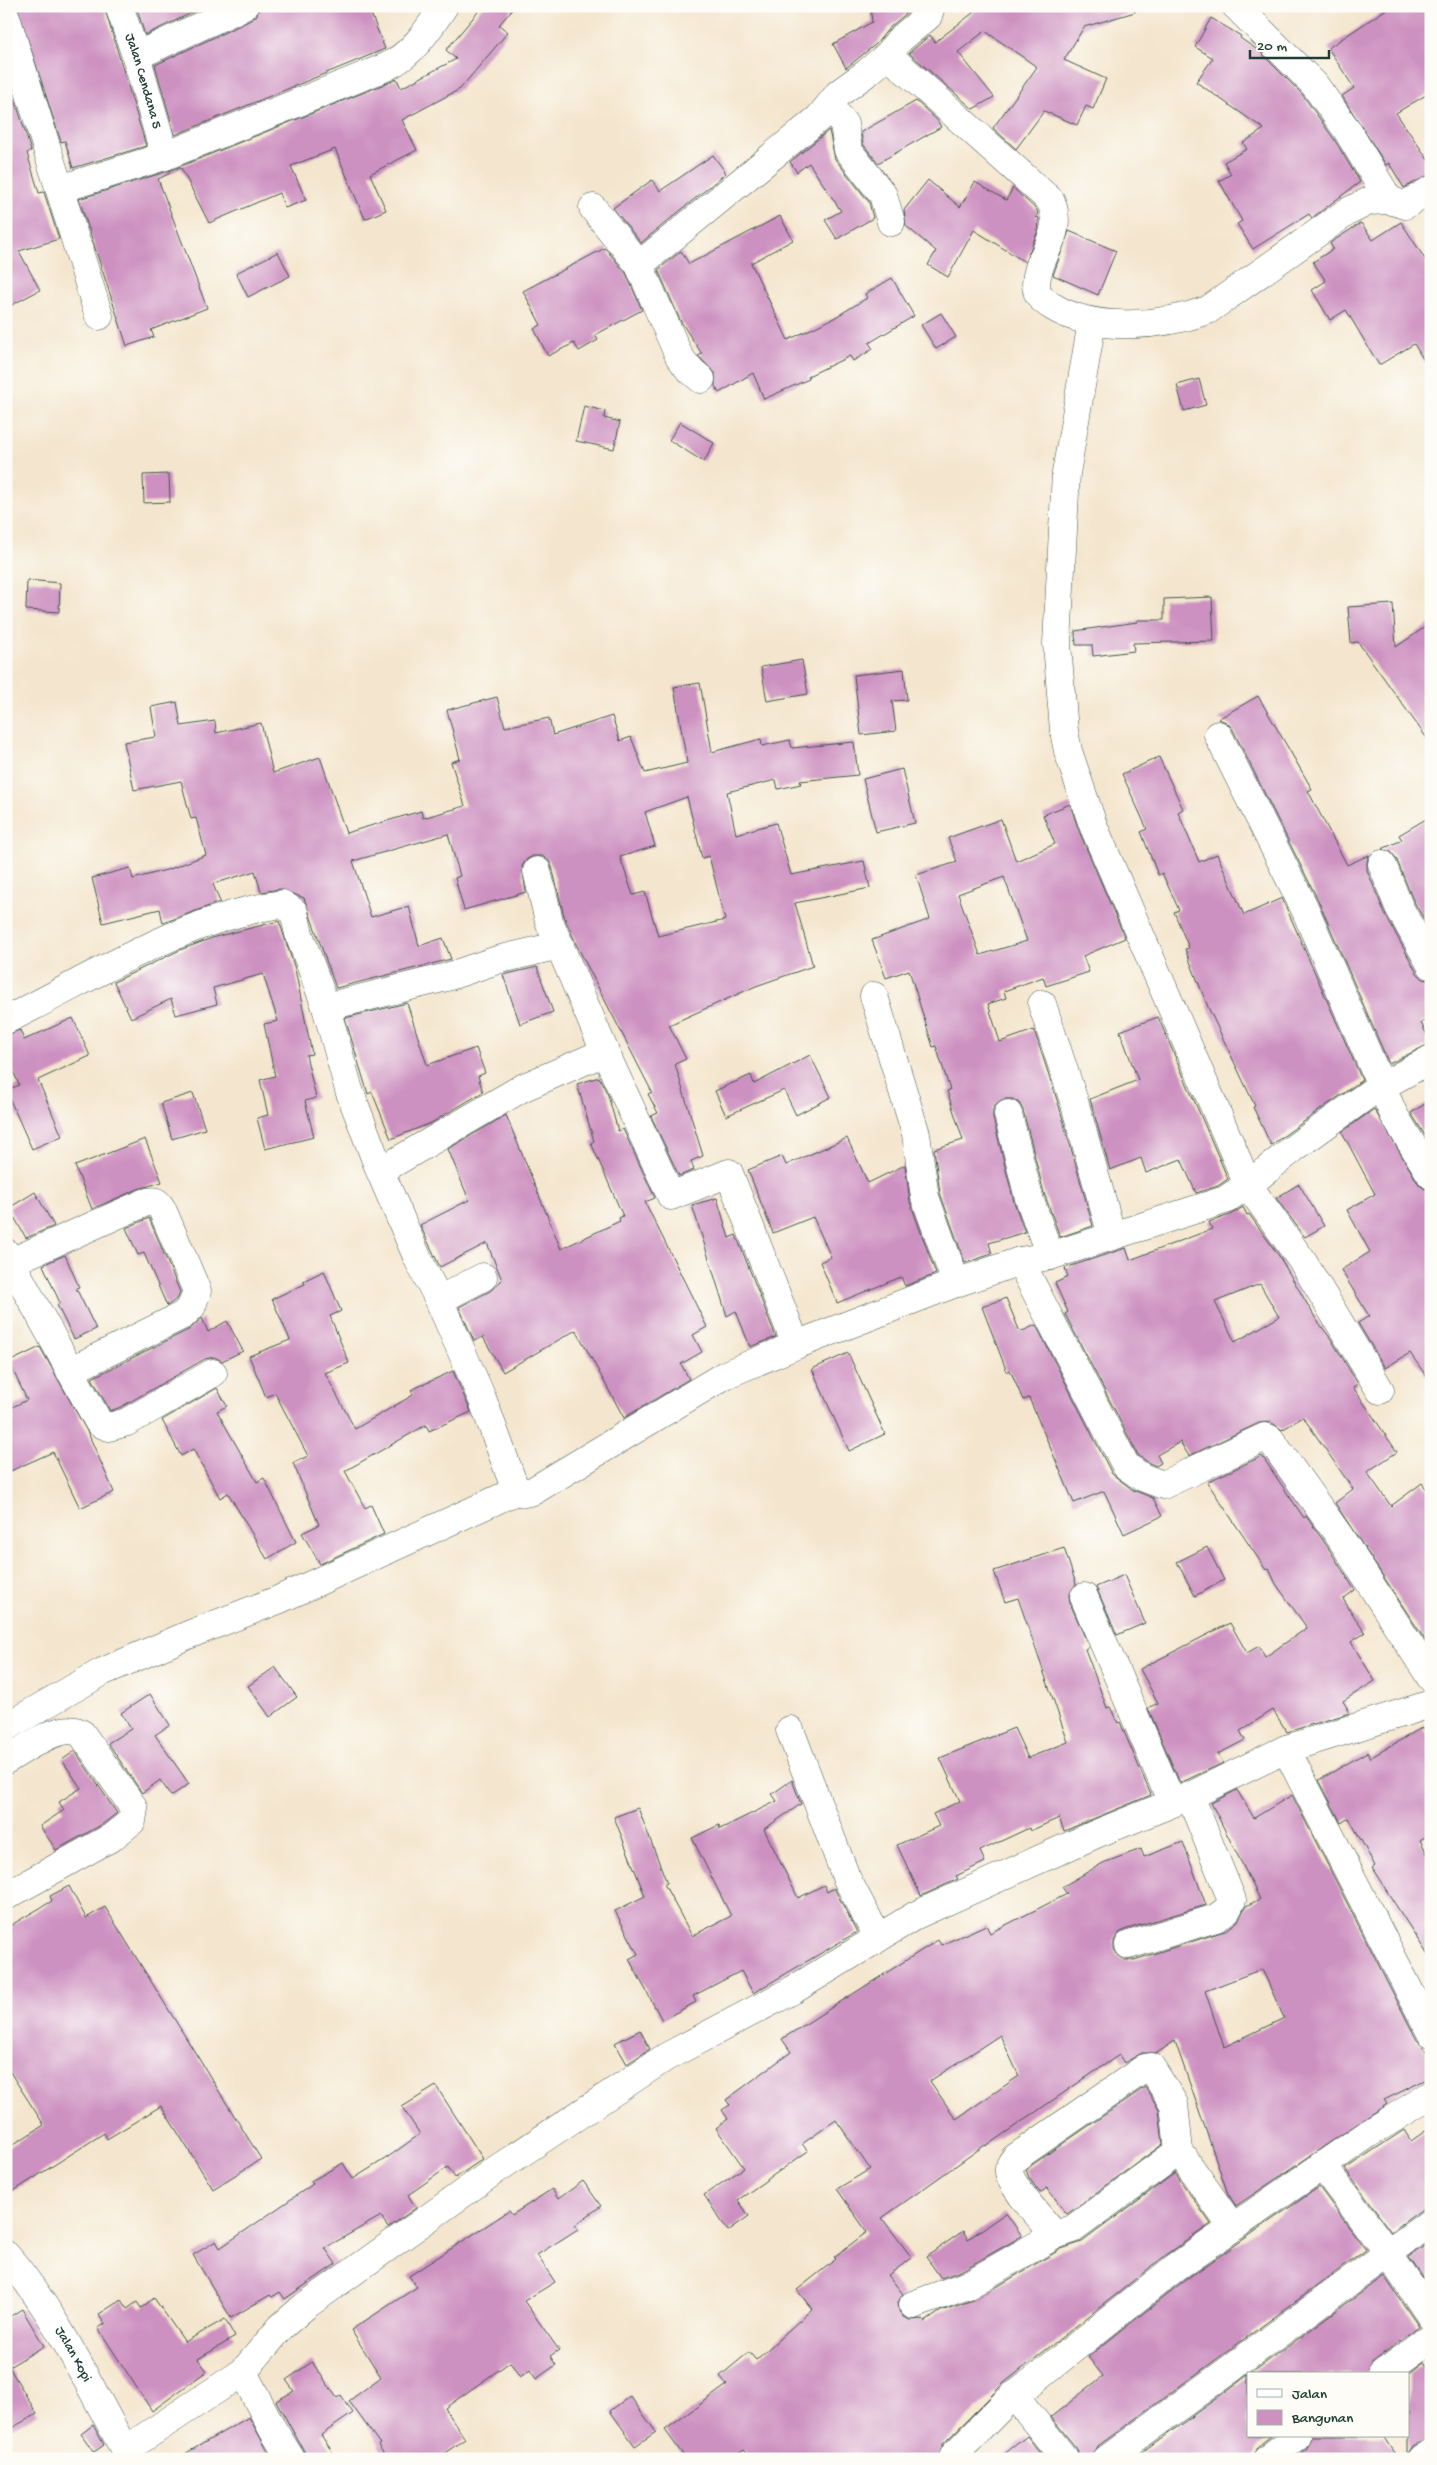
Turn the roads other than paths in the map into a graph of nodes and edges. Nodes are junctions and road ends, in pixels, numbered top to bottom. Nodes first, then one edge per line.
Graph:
1 (119, 6) edge
2 (244, 6) edge
3 (444, 6) edge
4 (930, 6) edge
5 (1236, 6) edge
6 (6, 17) edge
7 (888, 55) junction
8 (136, 56) junction
9 (830, 105) junction
10 (165, 156) junction
11 (60, 189) junction
12 (1431, 190) edge
13 (1389, 200) junction
14 (593, 208) dead end
15 (892, 222) dead end
16 (640, 265) junction
17 (99, 316) dead end
18 (1092, 322) junction
19 (701, 379) dead end
20 (1218, 735) dead end
21 (1382, 864) dead end
22 (537, 871) dead end
23 (560, 944) junction
24 (1431, 966) edge
25 (874, 996) dead end
26 (1042, 1004) dead end
27 (326, 1007) junction
28 (6, 1020) edge
29 (605, 1052) junction
30 (1431, 1059) edge
31 (1382, 1088) junction
32 (1008, 1114) dead end
33 (380, 1171) junction
34 (1431, 1175) edge
35 (1248, 1185) junction
36 (1112, 1236) junction
37 (1050, 1256) junction
38 (9, 1257) edge
39 (1020, 1261) junction
40 (483, 1277) dead end
41 (956, 1283) junction
42 (439, 1300) junction
43 (796, 1345) junction
44 (70, 1371) junction
45 (213, 1373) dead end
46 (1380, 1390) dead end
47 (516, 1491) junction
48 (1084, 1597) dead end
49 (1431, 1678) edge
50 (1431, 1704) edge
51 (6, 1727) edge
52 (790, 1730) dead end
53 (1286, 1749) junction
54 (6, 1760) edge
55 (1181, 1799) junction
56 (6, 1896) edge
57 (878, 1938) junction
58 (1129, 1944) dead end
59 (1431, 2033) edge
60 (1431, 2095) edge
61 (1180, 2151) junction
62 (1322, 2165) junction
63 (1431, 2222) edge
64 (1232, 2227) junction
65 (1056, 2235) junction
66 (1387, 2252) junction
67 (6, 2255) edge
68 (913, 2305) dead end
69 (1431, 2317) edge
70 (1431, 2338) edge
71 (243, 2372) junction
72 (1385, 2372) edge
73 (1014, 2395) junction
74 (1294, 2438) edge
75 (1431, 2453) edge
76 (128, 2454) edge
77 (291, 2459) edge
78 (953, 2459) edge
79 (1065, 2459) edge
80 (1106, 2459) edge
81 (1267, 2459) edge
82 (1423, 2459) edge

1 - 8 street, Jalan Cendana 5
2 - 8 street
3 - 10 street
4 - 7 street
5 - 13 street
6 - 11 street
7 - 9 street
7 - 18 street
8 - 10 street, Jalan Cendana 5
9 - 15 street
9 - 16 street
10 - 11 street
11 - 17 street
12 - 13 street
13 - 18 street
14 - 16 street
16 - 19 street
18 - 35 street
20 - 31 street
21 - 24 street
22 - 23 street
23 - 27 street
23 - 29 street
25 - 41 street
26 - 36 street
27 - 28 street
27 - 33 street
29 - 33 street
29 - 43 street
30 - 31 street
31 - 34 street
31 - 35 street
32 - 37 street
33 - 42 street
35 - 36 street
35 - 46 street
36 - 37 street
37 - 39 street
38 - 44 street
38 - 44 street
39 - 41 street
39 - 49 street
40 - 42 street
41 - 43 street
42 - 47 street
43 - 47 street
44 - 45 street
47 - 51 street
48 - 55 street
50 - 53 street
52 - 57 street
53 - 55 street
53 - 59 street
54 - 56 street
55 - 57 street
55 - 58 street
57 - 71 street
60 - 62 street
61 - 64 street
61 - 65 street
61 - 65 street
62 - 64 street
62 - 66 street
63 - 66 street
64 - 73 street
65 - 68 street
66 - 69 street
66 - 80 street
67 - 76 street, Jalan Kopi
70 - 72 street
71 - 76 street
71 - 77 street
73 - 78 street
73 - 79 street
74 - 81 street
75 - 82 street

